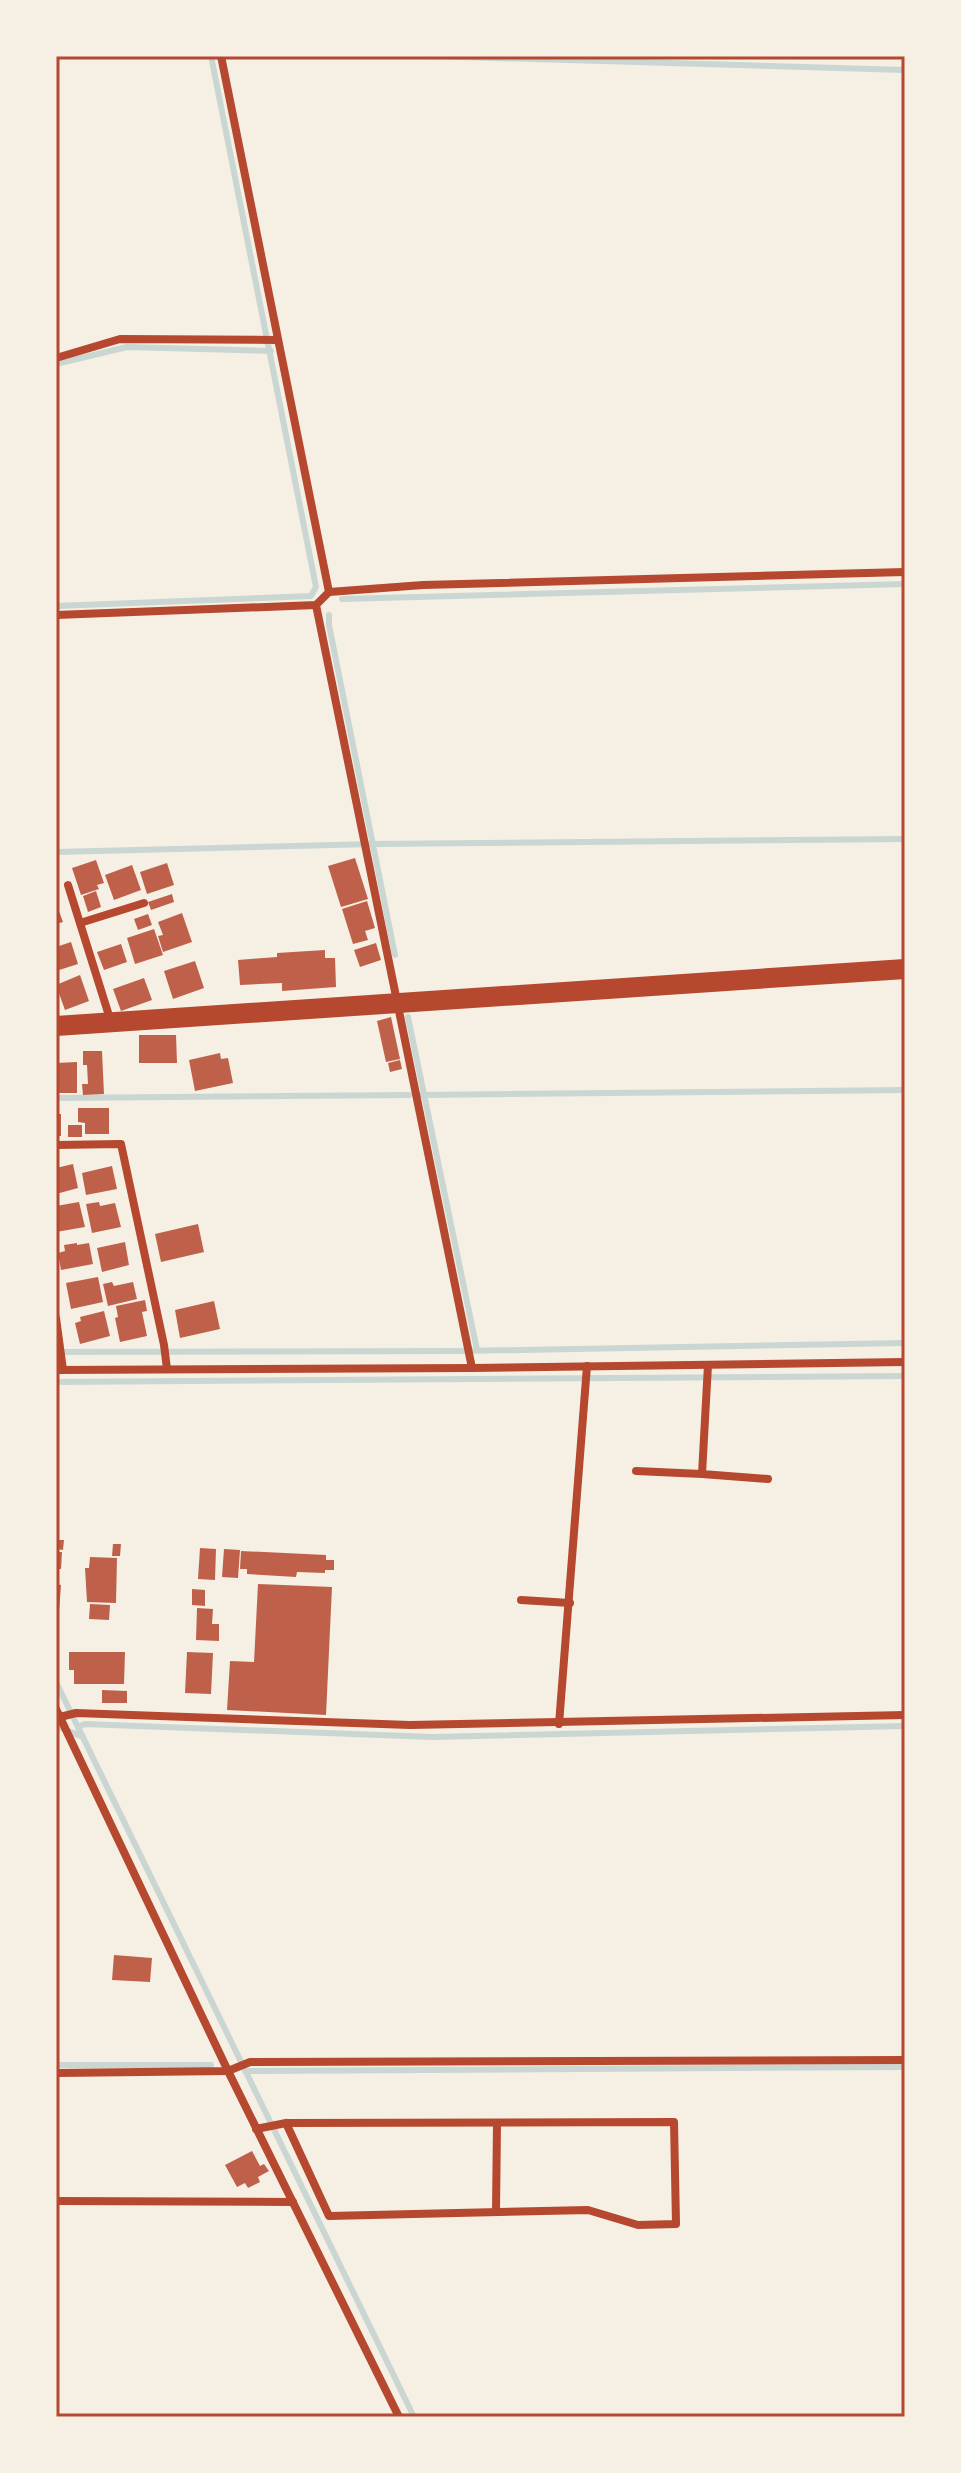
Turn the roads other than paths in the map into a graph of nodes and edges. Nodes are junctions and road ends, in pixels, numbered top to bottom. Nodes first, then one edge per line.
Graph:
1 (221, 57) edge
2 (272, 340) junction
3 (56, 358) edge
4 (905, 572) edge
5 (329, 592) junction
6 (316, 605) junction
7 (56, 615) edge
8 (68, 885) dead end
9 (144, 903) dead end
10 (80, 923) junction
11 (905, 969) edge
12 (397, 1003) junction
13 (111, 1022) junction
14 (56, 1026) edge
15 (56, 1145) edge
16 (56, 1318) edge
17 (905, 1362) edge
18 (167, 1364) junction
19 (472, 1368) junction
20 (707, 1368) junction
21 (60, 1370) edge
22 (587, 1370) junction
23 (636, 1471) dead end
24 (702, 1474) junction
25 (768, 1479) dead end
26 (521, 1600) dead end
27 (570, 1603) junction
28 (905, 1715) edge
29 (64, 1716) edge
30 (559, 1724) junction
31 (905, 2060) edge
32 (228, 2071) junction
33 (56, 2073) edge
34 (497, 2123) junction
35 (282, 2124) junction
36 (261, 2128) junction
37 (56, 2201) edge
38 (293, 2202) junction
39 (496, 2212) junction
40 (399, 2417) edge

1 - 2 street
2 - 3 street
2 - 5 street
4 - 5 street
5 - 6 street
6 - 7 street
6 - 12 street
8 - 10 street
9 - 10 street
10 - 13 street
11 - 12 main road
12 - 13 main road
12 - 19 street
13 - 14 main road
15 - 18 street
16 - 21 street
17 - 20 street
18 - 19 street
18 - 21 street
19 - 22 street
20 - 22 street
20 - 24 street
22 - 27 street
23 - 24 street
24 - 25 street
26 - 27 street
27 - 30 street
28 - 30 street
29 - 30 street
29 - 32 street
31 - 32 street
32 - 33 street
32 - 36 street
34 - 35 street
34 - 39 street
34 - 39 street
35 - 36 street
35 - 39 street
36 - 38 street
37 - 38 street
38 - 40 street

